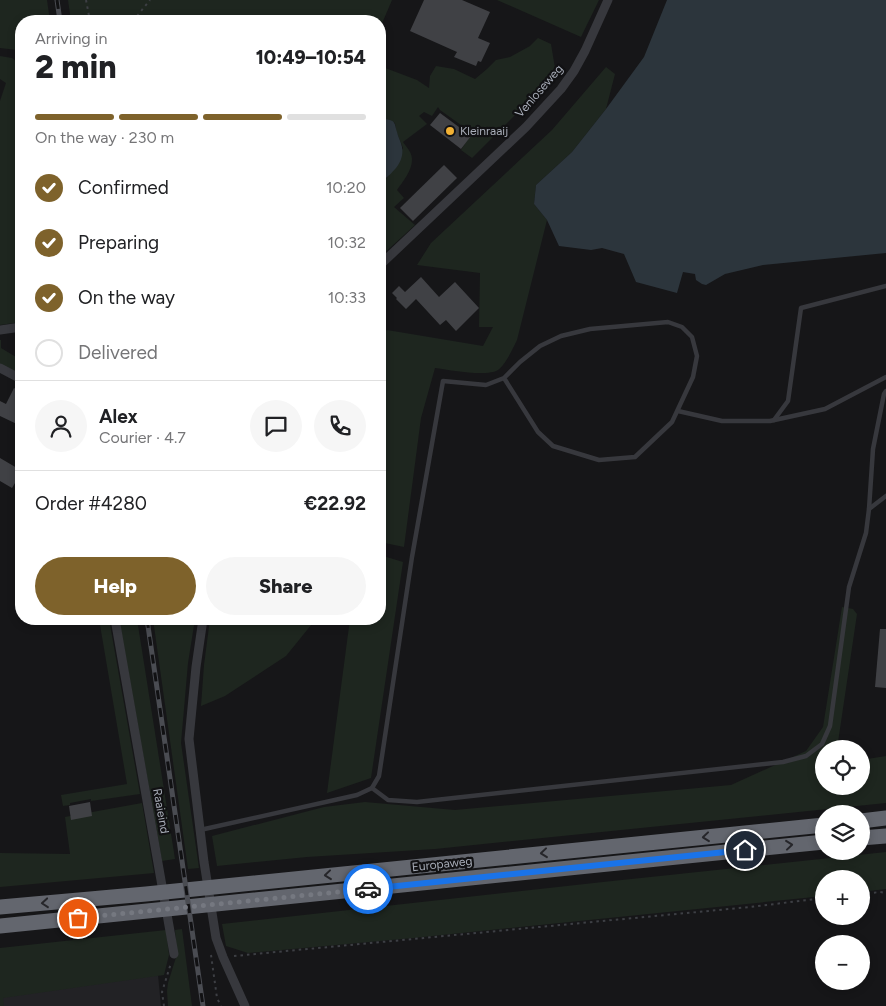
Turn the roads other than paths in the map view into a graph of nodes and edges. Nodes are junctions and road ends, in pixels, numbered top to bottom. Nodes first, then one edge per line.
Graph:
1 (608, 0) edge
2 (386, 259) edge
3 (886, 286) edge
4 (15, 328) edge
5 (0, 330) edge
6 (0, 368) edge
7 (15, 376) edge
8 (886, 377) edge
9 (504, 378) junction
10 (886, 391) edge
11 (678, 411) junction
12 (774, 420) junction
13 (886, 496) edge
14 (869, 509) junction
15 (116, 625) edge
16 (202, 625) edge
17 (372, 788) junction
18 (886, 818) edge
19 (870, 820) edge
20 (815, 826) edge
21 (200, 830) junction
22 (886, 836) edge
23 (870, 837) edge
24 (815, 843) edge
25 (3, 907) edge
26 (4, 930) edge
27 (174, 954) road end
28 (246, 1006) edge

1 - 2 street, Venloseweg
3 - 12 lane
4 - 5 street
6 - 7 street
8 - 12 lane
9 - 11 lane
9 - 11 lane
9 - 17 lane
10 - 14 lane
11 - 12 lane
13 - 14 lane
14 - 17 lane
15 - 27 street, Raaieind
16 - 21 street
17 - 21 lane
18 - 19 highway
20 -> 25 highway, Europaweg
21 - 28 street
22 - 23 highway
26 -> 24 highway, Europaweg

